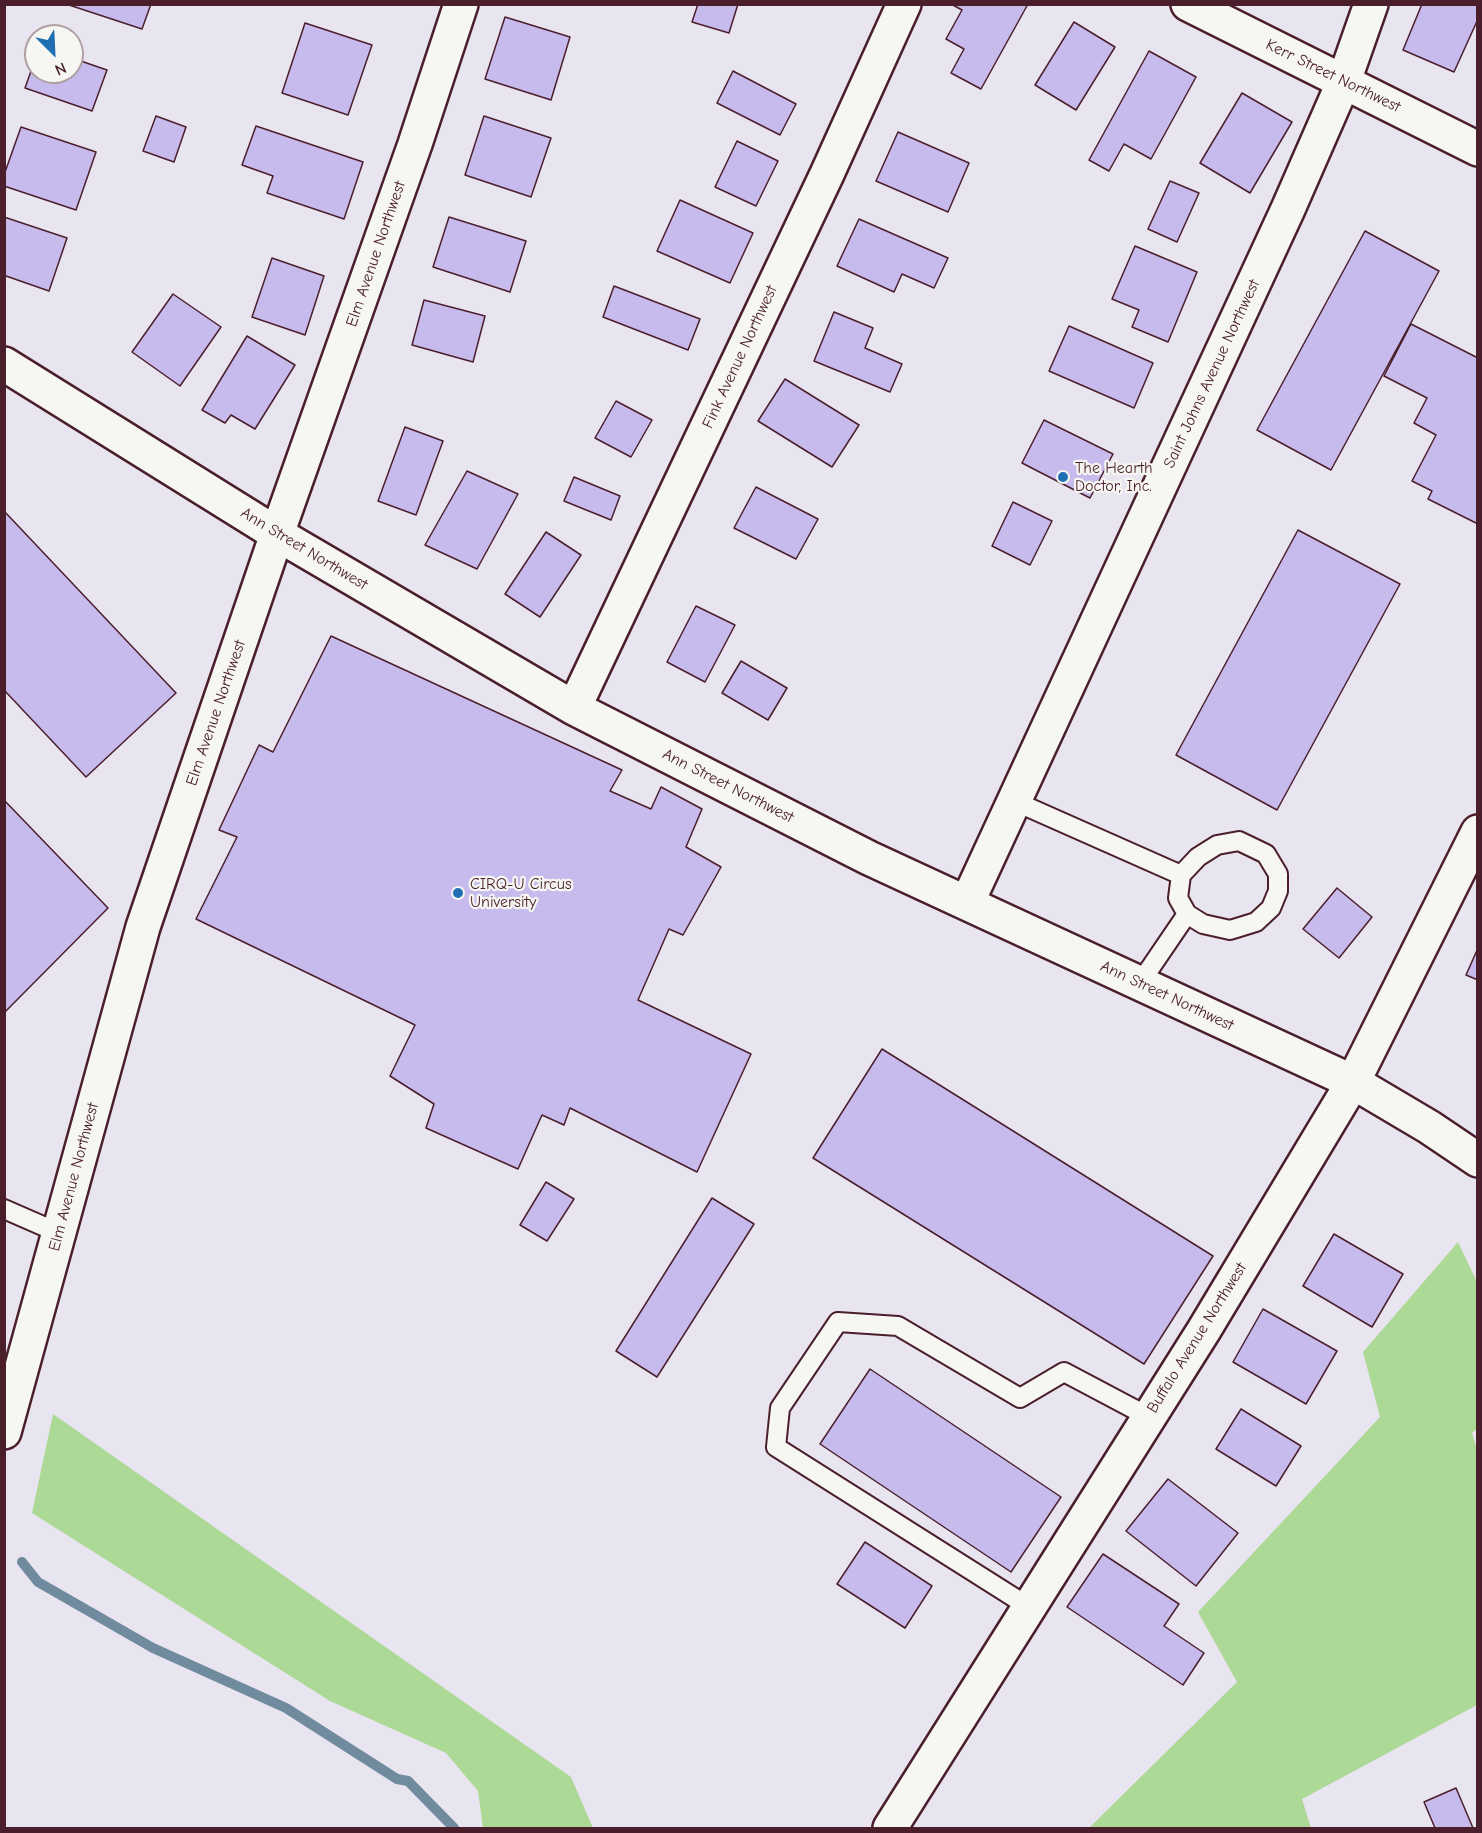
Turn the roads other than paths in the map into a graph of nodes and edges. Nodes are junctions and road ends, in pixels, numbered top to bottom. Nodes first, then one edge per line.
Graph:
1 (461, 4) edge
2 (904, 4) edge
3 (1188, 4) edge
4 (1371, 4) edge
5 (1344, 81) junction
6 (1478, 149) edge
7 (4, 364) edge
8 (277, 534) junction
9 (573, 708) junction
10 (1014, 801) junction
11 (1478, 832) edge
12 (1181, 876) junction
13 (967, 903) junction
14 (1187, 914) junction
15 (1140, 983) junction
16 (1353, 1082) junction
17 (1478, 1161) edge
18 (4, 1209) edge
19 (59, 1233) junction
20 (1149, 1417) junction
21 (4, 1432) edge
22 (1029, 1607) junction
23 (890, 1828) edge

1 - 8 street, Elm Avenue Northwest
2 - 9 street, Fink Avenue Northwest
3 - 5 street, Kerr Street Northwest
4 - 5 street, Saint Johns Avenue Northwest
5 - 6 street, Kerr Street Northwest
5 - 10 street, Saint Johns Avenue Northwest
7 - 8 street, Ann Street Northwest
8 - 9 street, Ann Street Northwest
8 - 19 street, Elm Avenue Northwest
9 - 13 street, Ann Street Northwest
10 - 12 lane
10 - 13 street, Saint Johns Avenue Northwest
11 - 16 street, Buffalo Avenue Northwest
12 - 14 lane
12 - 14 lane
13 - 15 street, Ann Street Northwest
14 - 15 lane
15 - 16 street, Ann Street Northwest
16 - 17 street, Ann Street Northwest
16 - 20 street, Buffalo Avenue Northwest
18 - 19 lane
19 - 21 street, Elm Avenue Northwest
20 - 22 street, Buffalo Avenue Northwest
20 - 22 lane
22 - 23 street, Buffalo Avenue Northwest

